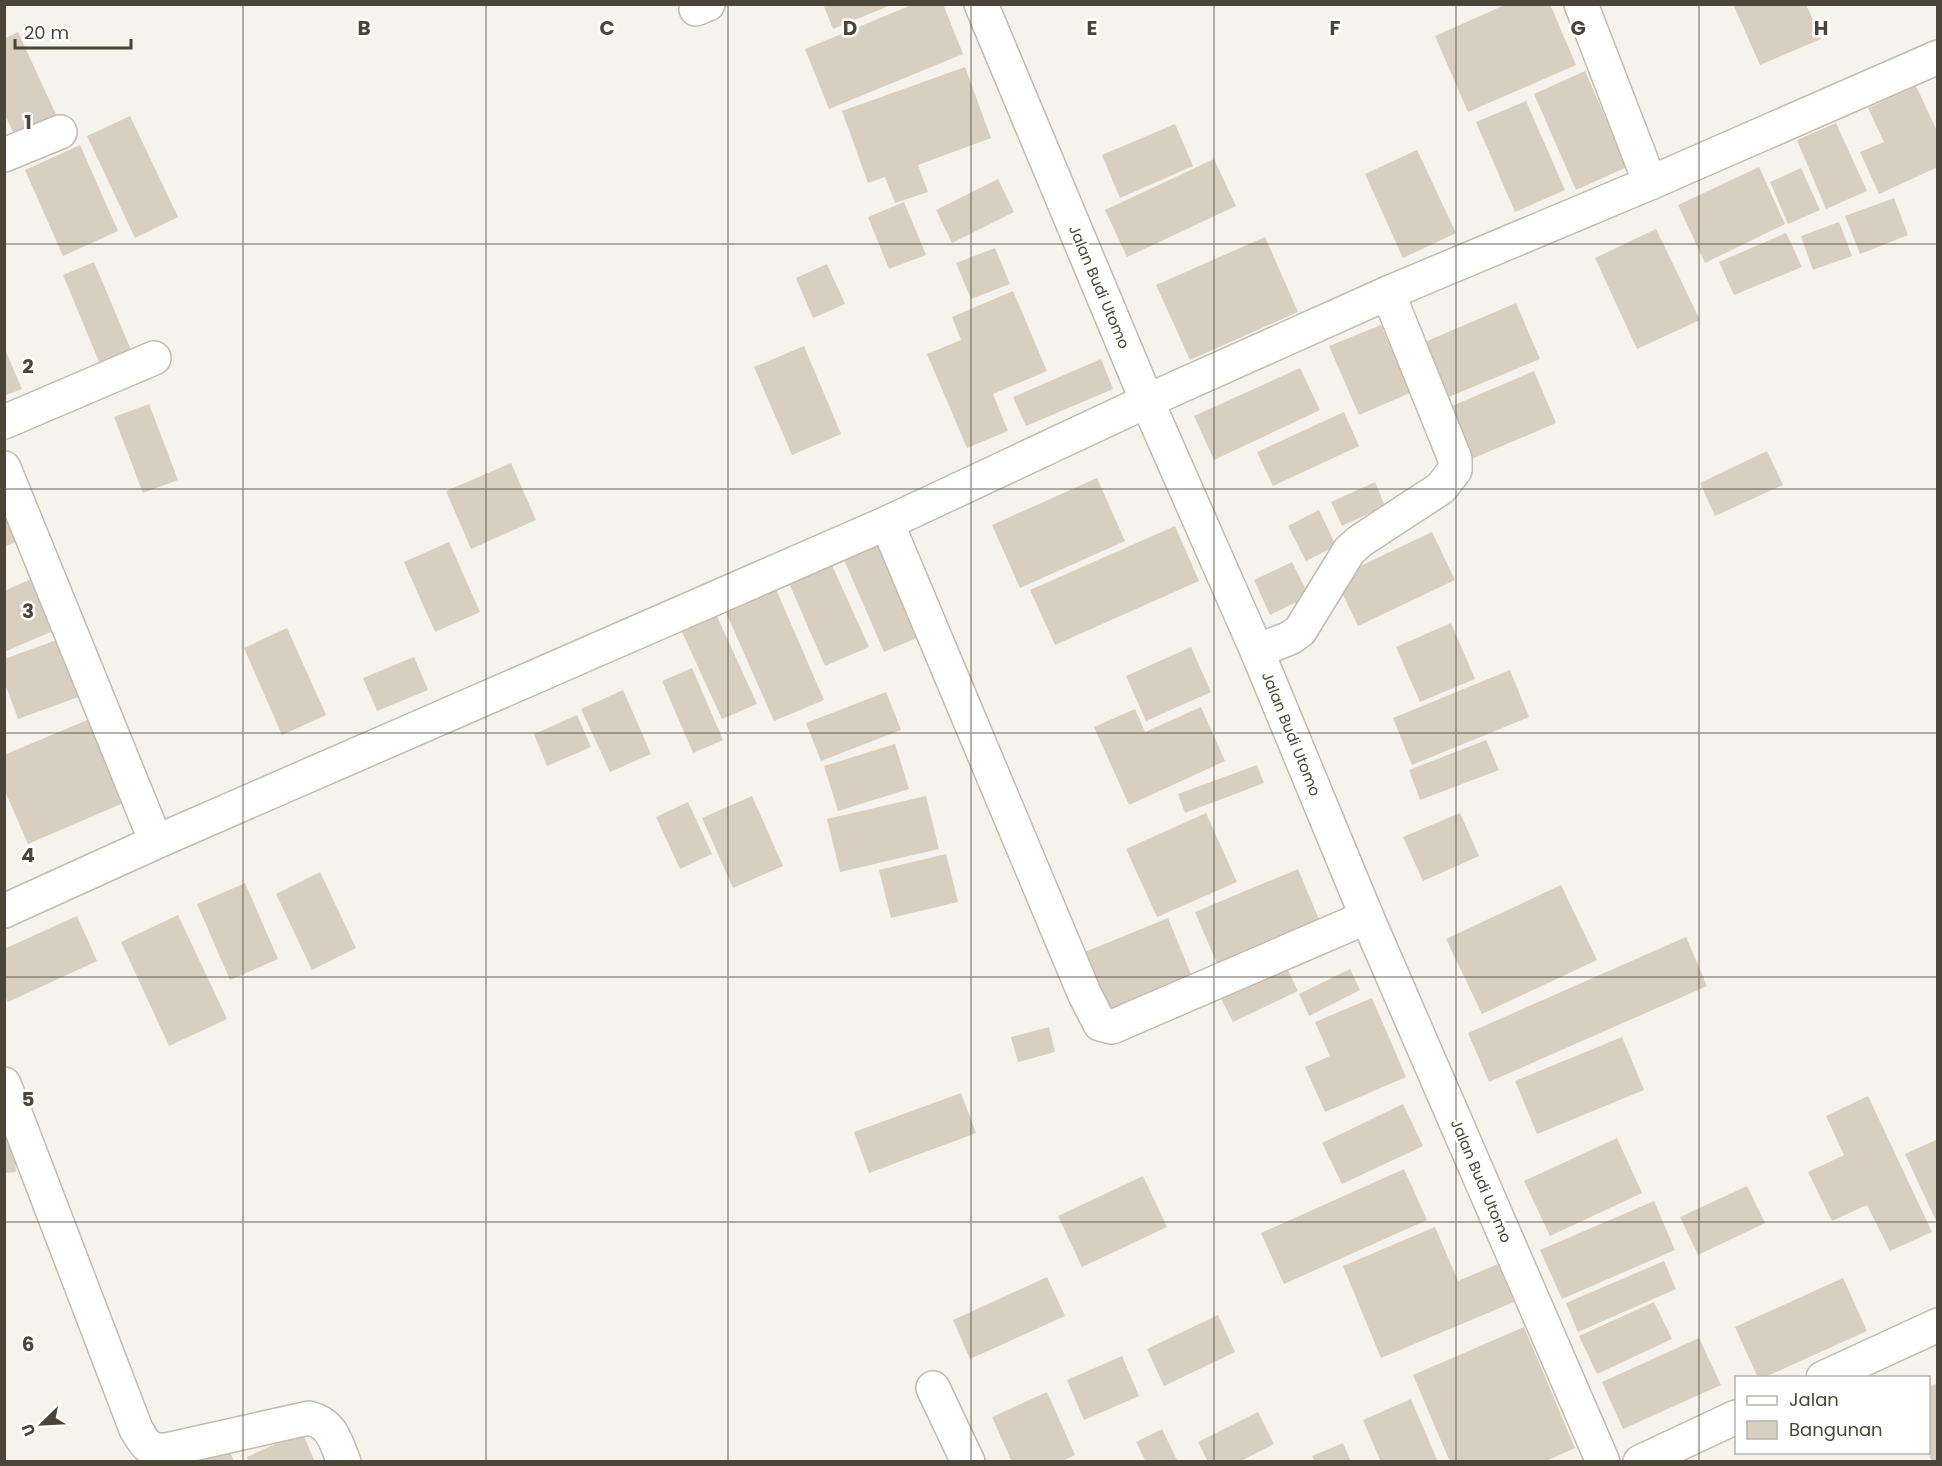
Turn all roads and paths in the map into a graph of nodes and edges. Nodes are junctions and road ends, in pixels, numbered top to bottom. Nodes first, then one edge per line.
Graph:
1 (981, 4) edge
2 (1581, 4) edge
3 (1938, 57) edge
4 (60, 132) dead end
5 (4, 155) edge
6 (1650, 183) junction
7 (1388, 293) junction
8 (154, 358) dead end
9 (1147, 401) junction
10 (4, 422) edge
11 (4, 468) edge
12 (887, 523) junction
13 (1257, 651) junction
14 (156, 842) junction
15 (4, 912) edge
16 (1367, 917) junction
17 (4, 1084) edge
18 (1938, 1325) edge
19 (1825, 1376) edge
20 (933, 1388) dead end
21 (1735, 1418) edge
22 (344, 1461) edge
23 (968, 1461) edge
24 (1603, 1461) edge
25 (1640, 1461) edge

1 - 9 street, Jalan Budi Utomo
2 - 6 street
3 - 6 street
4 - 5 street
6 - 7 street
7 - 9 street
7 - 13 street
8 - 10 street
9 - 12 street
9 - 13 street, Jalan Budi Utomo
11 - 14 street
12 - 14 street
12 - 16 street
13 - 16 street, Jalan Budi Utomo
14 - 15 street
16 - 24 street, Jalan Budi Utomo
17 - 22 street
18 - 19 street
20 - 23 street
21 - 25 street

